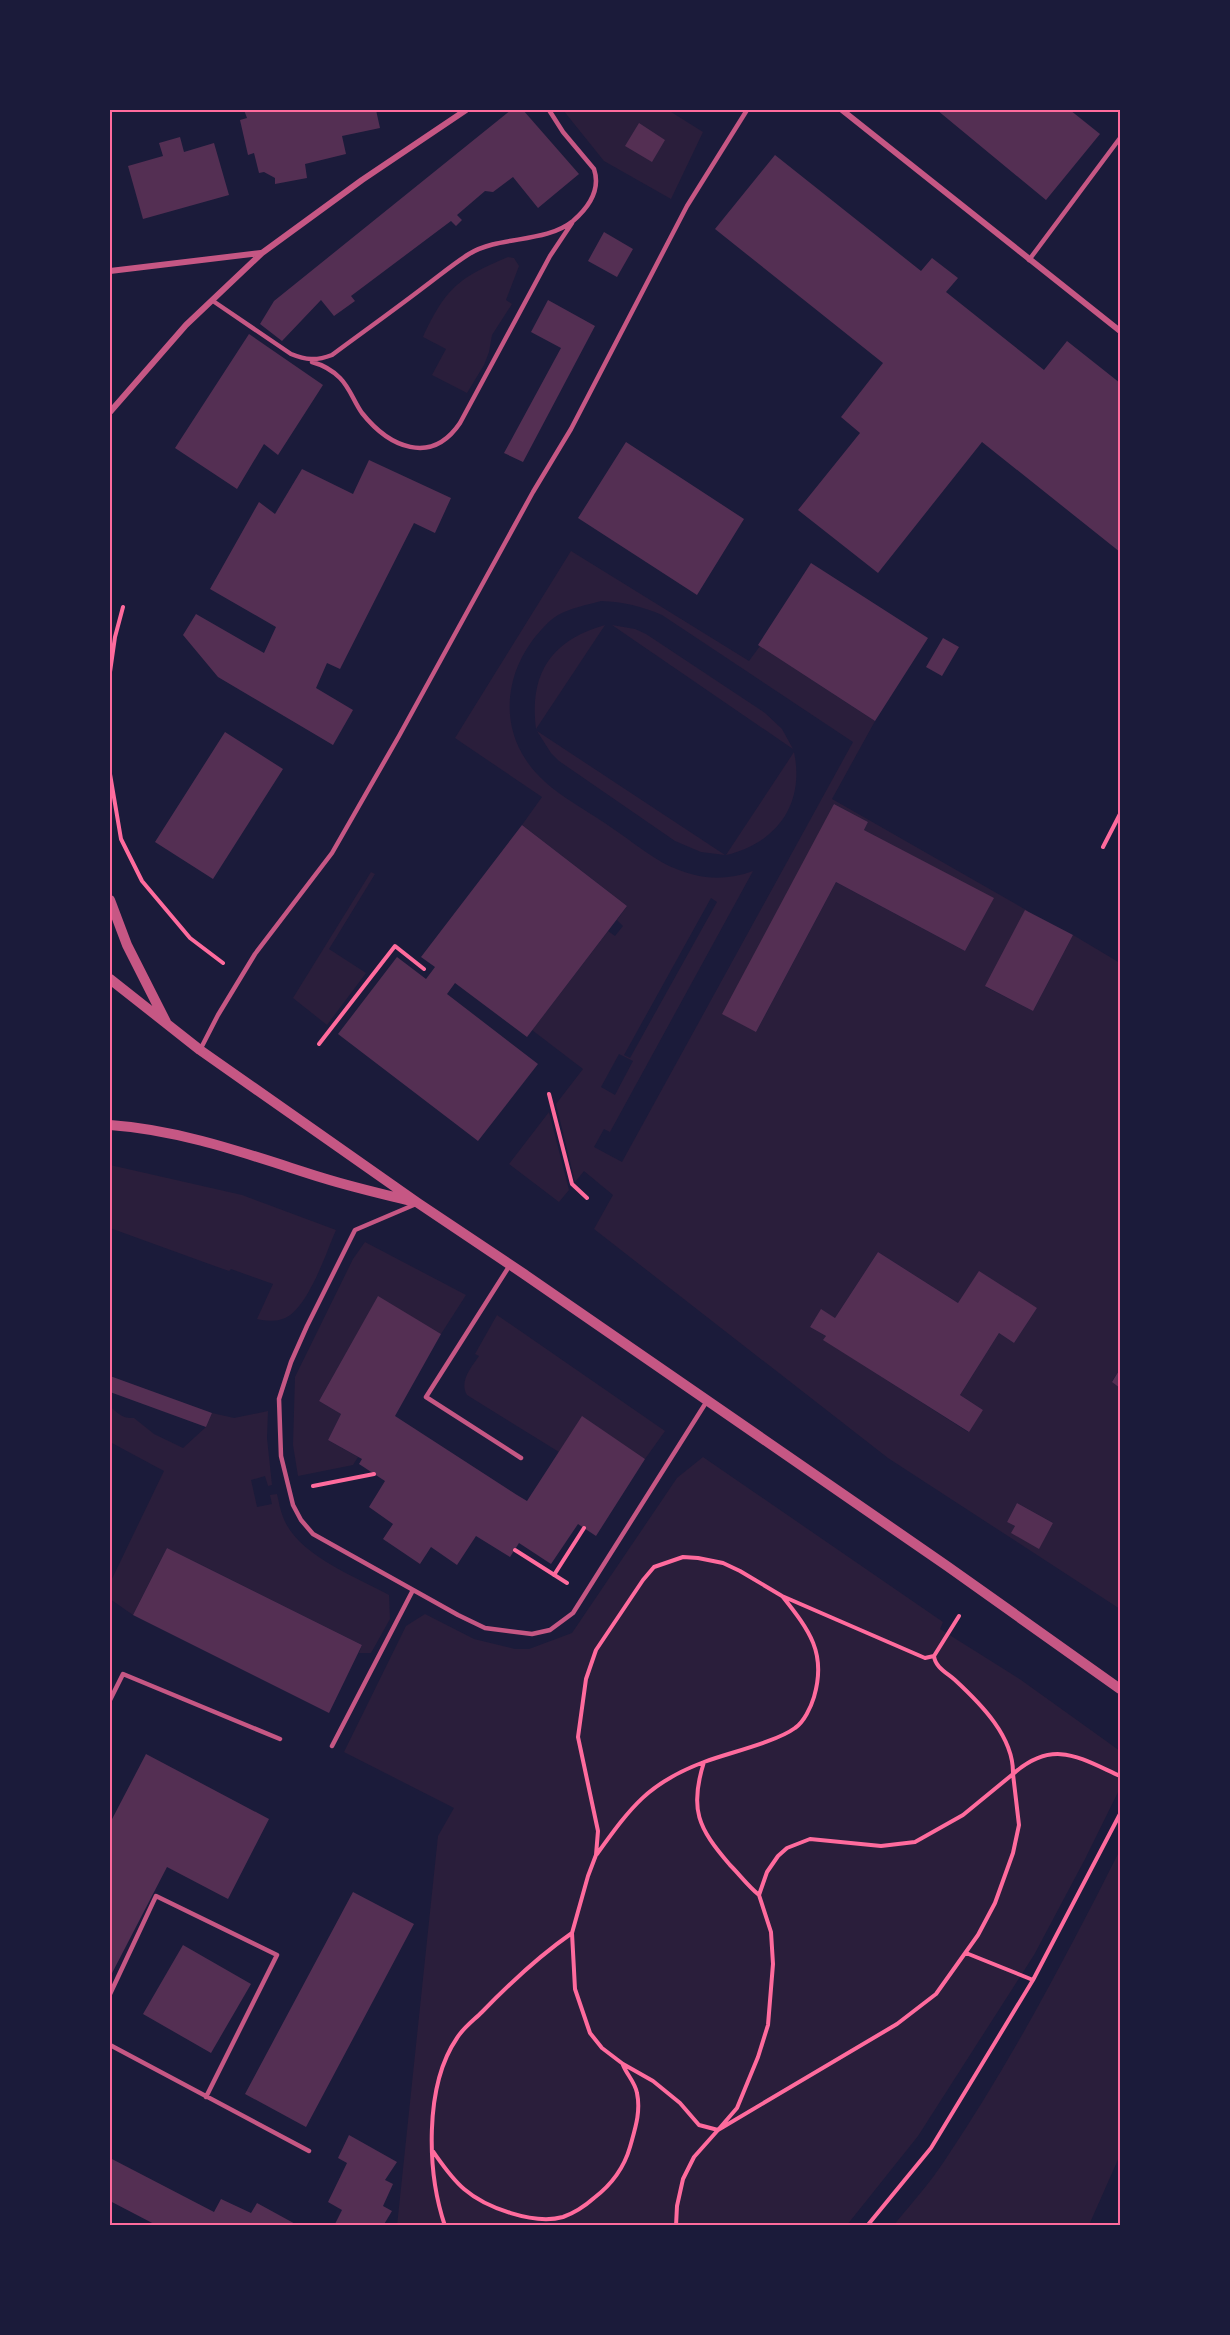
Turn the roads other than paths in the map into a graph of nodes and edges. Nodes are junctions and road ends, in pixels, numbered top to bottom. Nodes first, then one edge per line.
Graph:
1 (466, 110) edge
2 (549, 110) edge
3 (747, 110) edge
4 (842, 110) edge
5 (1120, 138) edge
6 (578, 216) junction
7 (262, 253) junction
8 (1029, 260) junction
9 (110, 271) edge
10 (213, 301) junction
11 (1120, 331) edge
12 (304, 359) junction
13 (110, 412) edge
14 (110, 900) edge
15 (110, 979) edge
16 (167, 1025) junction
17 (200, 1050) junction
18 (110, 1125) edge
19 (418, 1203) junction
20 (510, 1265) junction
21 (708, 1401) junction
22 (521, 1458) dead end
23 (413, 1590) junction
24 (1120, 1689) edge
25 (110, 1700) edge
26 (280, 1739) dead end
27 (332, 1746) dead end
28 (110, 1994) edge
29 (110, 2045) edge
30 (206, 2097) junction
31 (309, 2151) dead end

1 - 7 street
2 - 6 lane
3 - 17 lane
4 - 8 street
5 - 8 lane
6 - 12 lane
6 - 12 lane
7 - 9 street
7 - 10 street
8 - 11 street
10 - 12 lane
10 - 13 street
14 - 16 street
15 - 16 street
16 - 17 street
17 - 19 street
18 - 19 street
19 - 20 street
19 - 23 lane
20 - 21 street
20 - 22 lane
21 - 23 lane
21 - 24 street
23 - 27 lane
25 - 26 lane
28 - 30 lane
29 - 30 lane
30 - 31 lane

